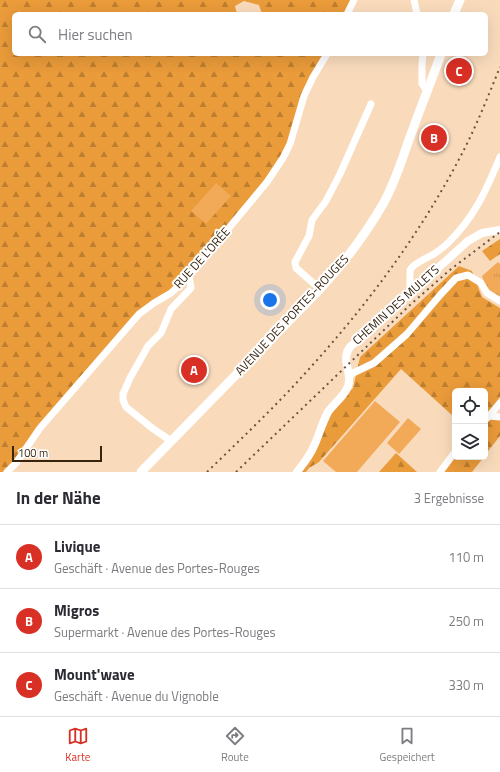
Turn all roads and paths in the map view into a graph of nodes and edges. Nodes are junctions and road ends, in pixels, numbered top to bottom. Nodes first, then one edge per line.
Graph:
1 (354, 0) edge
2 (414, 0) edge
3 (460, 0) edge
4 (348, 12) edge
5 (417, 12) edge
6 (455, 12) edge
7 (326, 56) edge
8 (423, 56) edge
9 (440, 56) edge
10 (427, 91) junction
11 (371, 104) dead end
12 (500, 157) edge
13 (500, 230) edge
14 (188, 276) junction
15 (410, 277) junction
16 (420, 283) junction
17 (320, 289) junction
18 (410, 292) junction
19 (500, 301) edge
20 (348, 372) junction
21 (500, 403) edge
22 (488, 417) edge
23 (500, 417) edge
24 (488, 418) edge
25 (171, 441) junction
26 (452, 456) edge
27 (7, 472) edge
28 (141, 472) edge
29 (297, 472) edge
30 (440, 472) edge

1 - 4 street
2 - 5 street
3 - 6 main road
7 - 14 street, RUE DE L'ORÉE
8 - 10 street
9 - 10 main road, AVENUE DES PORTES-ROUGES
10 - 17 main road, AVENUE DES PORTES-ROUGES
11 - 17 street
12 - 15 street
13 - 16 street, CHEMIN DES MULETS
14 - 25 street
14 - 27 street, RUE DE L'ORÉE
15 - 16 street
15 - 18 street
16 - 18 street, CHEMIN DES MULETS
17 - 25 main road, AVENUE DES PORTES-ROUGES
18 - 20 street, CHEMIN DES MULETS
19 - 20 street
20 - 29 street
21 - 22 street
23 - 24 street
25 - 28 main road, AVENUE DES PORTES-ROUGES
26 - 30 street

